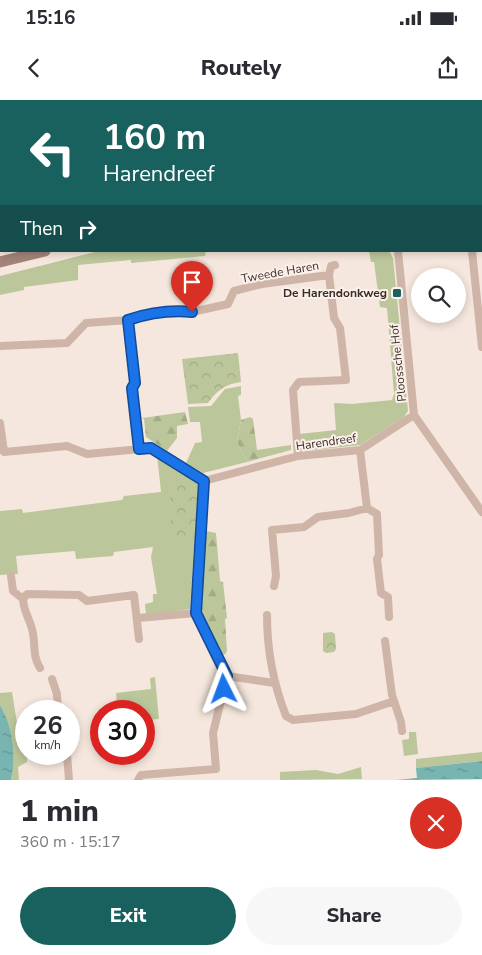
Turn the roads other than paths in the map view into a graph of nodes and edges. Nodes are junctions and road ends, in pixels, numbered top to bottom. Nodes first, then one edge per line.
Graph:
1 (41, 252) edge
2 (397, 252) edge
3 (472, 252) edge
4 (0, 262) edge
5 (335, 265) dead end
6 (329, 275) junction
7 (128, 320) junction
8 (0, 346) edge
9 (482, 347) edge
10 (414, 415) junction
11 (0, 423) edge
12 (139, 449) junction
13 (360, 450) junction
14 (298, 456) junction
15 (204, 481) junction
16 (368, 508) junction
17 (482, 512) edge
18 (11, 576) dead end
19 (274, 586) dead end
20 (23, 599) junction
21 (196, 613) junction
22 (267, 615) dead end
23 (389, 617) dead end
24 (138, 618) junction
25 (139, 638) dead end
26 (385, 641) dead end
27 (40, 668) dead end
28 (227, 676) junction
29 (52, 679) dead end
30 (274, 683) junction
31 (57, 700) edge
32 (394, 701) junction
33 (402, 731) dead end
34 (68, 765) edge
35 (69, 780) edge
36 (138, 780) edge

1 - 4 main road
2 - 10 street, Ploossche Hof
3 - 9 street
5 - 6 street, Tweede Haren
6 - 7 street, Tweede Haren
6 - 14 street, Tweede Haren
7 - 8 street
7 - 12 street
10 - 13 street, Harendreef
10 - 17 street, Ploossche Hof
11 - 12 street
12 - 15 street
13 - 14 street, Harendreef
13 - 16 street
14 - 15 street, Harendreef
15 - 21 street
16 - 19 street
16 - 23 street
18 - 20 street
20 - 24 street
20 - 27 street
21 - 24 street
21 - 28 street
22 - 30 street
24 - 25 street
26 - 32 street
28 - 30 street
28 - 36 street
29 - 31 street
30 - 32 street
32 - 33 street
34 - 35 street

